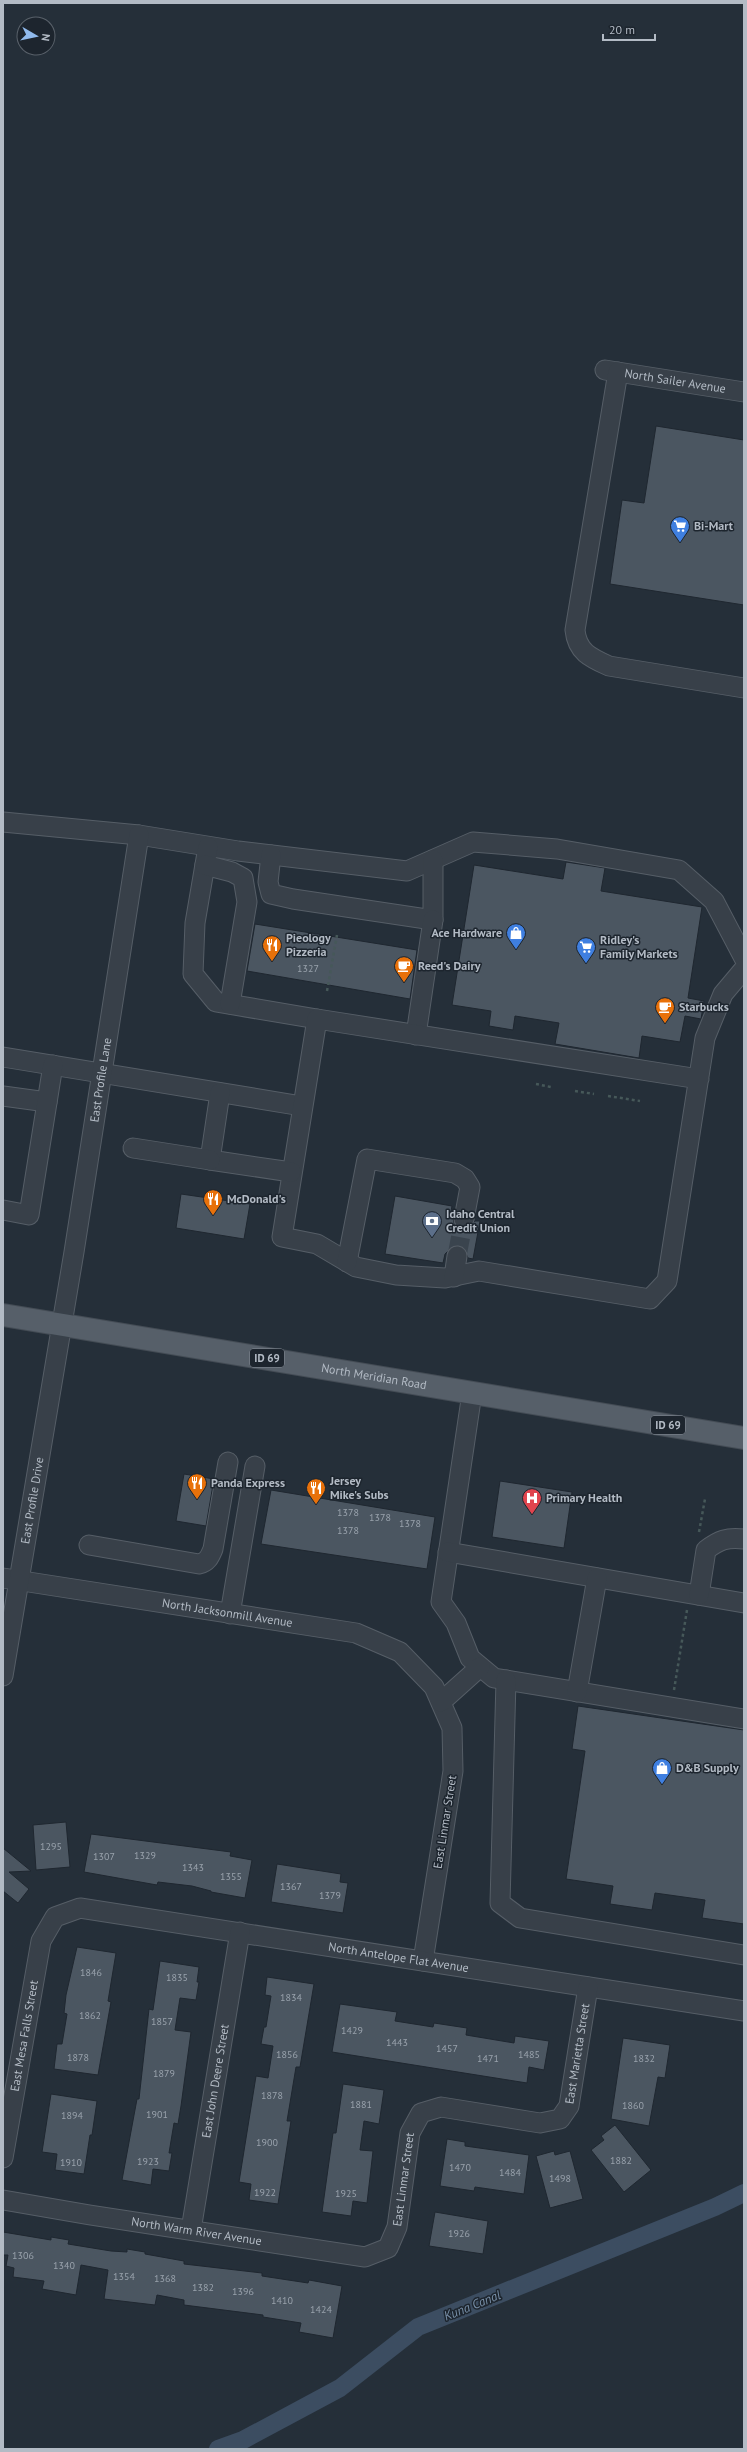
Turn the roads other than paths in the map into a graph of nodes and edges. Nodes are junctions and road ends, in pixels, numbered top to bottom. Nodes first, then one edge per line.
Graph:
1 (744, 392) edge
2 (744, 688) edge
3 (3, 822) edge
4 (139, 835) junction
5 (271, 855) junction
6 (206, 856) junction
7 (433, 860) junction
8 (433, 920) junction
9 (744, 958) edge
10 (744, 969) edge
11 (230, 1004) junction
12 (317, 1019) junction
13 (416, 1035) junction
14 (3, 1057) edge
15 (52, 1065) junction
16 (102, 1073) junction
17 (699, 1079) junction
18 (220, 1093) junction
19 (3, 1096) edge
20 (47, 1102) junction
21 (302, 1106) junction
22 (133, 1148) dead end
23 (210, 1160) junction
24 (291, 1172) junction
25 (3, 1210) edge
26 (464, 1219) tunnel mouth
27 (457, 1256) tunnel mouth
28 (347, 1262) junction
29 (454, 1277) junction
30 (3, 1314) edge
31 (62, 1324) junction
32 (472, 1393) junction
33 (744, 1438) edge
34 (228, 1462) dead end
35 (255, 1466) dead end
36 (744, 1539) edge
37 (90, 1545) dead end
38 (448, 1552) junction
39 (597, 1578) junction
40 (11, 1579) edge
41 (699, 1595) junction
42 (744, 1603) edge
43 (230, 1614) junction
44 (480, 1667) junction
45 (3, 1676) edge
46 (506, 1680) junction
47 (577, 1692) junction
48 (437, 1694) junction
49 (744, 1719) edge
50 (55, 1917) joint
51 (240, 1932) junction
52 (744, 1955) edge
53 (423, 1961) junction
54 (588, 1987) junction
55 (744, 2011) edge
56 (421, 2113) joint
57 (3, 2158) edge
58 (3, 2200) edge
59 (191, 2230) junction
60 (388, 2248) joint

1 - 2 street, North Sailer Avenue
3 - 4 street
4 - 6 street
4 - 16 street, East Profile Lane
5 - 6 street
5 - 7 street
5 - 8 street
6 - 11 street
6 - 11 street
7 - 8 street
7 - 9 street
8 - 13 street
10 - 17 street
11 - 12 street
12 - 13 street
12 - 21 street
13 - 17 street
14 - 15 street
15 - 16 street
15 - 20 street
16 - 18 street
16 - 31 street, East Profile Lane
17 - 29 street
18 - 21 street
18 - 23 street
19 - 20 street
20 - 25 street
21 - 24 street
22 - 23 street
23 - 24 street
24 - 28 street
26 - 28 street
27 - 29 street
28 - 29 street
30 - 31 main road, North Meridian Road / ID 69
31 - 32 main road, North Meridian Road / ID 69
31 - 40 street, East Profile Drive
32 - 33 main road, North Meridian Road / ID 69
32 - 38 street
34 - 37 street
35 - 43 street
36 - 41 street
38 - 39 street
38 - 44 street
39 - 41 street
39 - 47 street
40 - 43 street, North Jacksonmill Avenue
40 - 45 street, East Profile Drive
41 - 42 street
43 - 48 street, North Jacksonmill Avenue
44 - 46 street
44 - 48 street
46 - 47 street
46 - 52 street
47 - 49 street
48 - 53 street, East Linmar Street
50 - 51 street, North Antelope Flat Avenue
50 - 57 street, East Mesa Falls Street
51 - 53 street, North Antelope Flat Avenue
51 - 59 street, East John Deere Street
53 - 54 street, North Antelope Flat Avenue
54 - 55 street, North Antelope Flat Avenue
54 - 56 street, East Marietta Street
56 - 60 street, East Linmar Street
58 - 59 street, North Warm River Avenue
59 - 60 street, North Warm River Avenue

